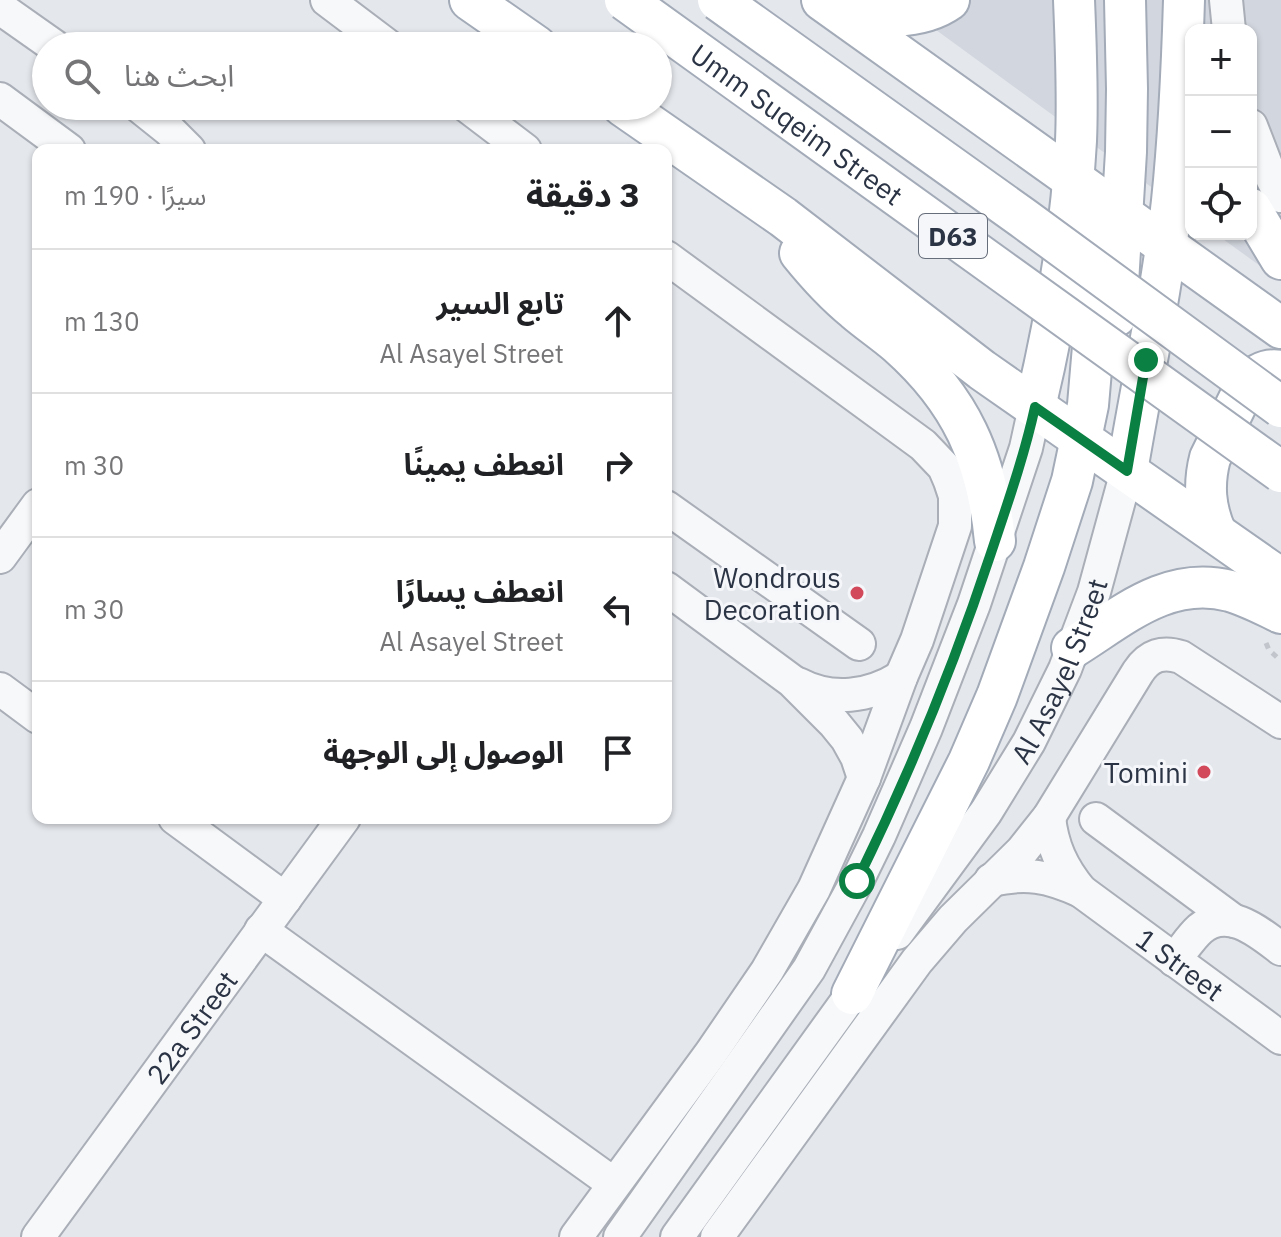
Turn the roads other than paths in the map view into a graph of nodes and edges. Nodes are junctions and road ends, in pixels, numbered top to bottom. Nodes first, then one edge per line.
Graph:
1 (327, 0) edge
2 (470, 0) edge
3 (625, 0) edge
4 (718, 0) edge
5 (949, 0) edge
6 (1074, 0) edge
7 (1125, 0) edge
8 (1184, 0) edge
9 (1205, 0) edge
10 (1226, 0) edge
11 (824, 1) edge
12 (0, 8) edge
13 (1208, 24) edge
14 (1228, 24) edge
15 (34, 32) edge
16 (369, 32) edge
17 (516, 32) edge
18 (669, 32) edge
19 (672, 34) edge
20 (0, 99) edge
21 (156, 120) edge
22 (485, 120) edge
23 (643, 120) edge
24 (1257, 142) edge
25 (61, 144) edge
26 (183, 144) edge
27 (517, 144) edge
28 (1072, 179) junction
29 (1281, 196) edge
30 (1123, 214) junction
31 (783, 217) junction
32 (1257, 219) edge
33 (1166, 246) junction
34 (1281, 259) edge
35 (672, 261) edge
36 (1281, 328) edge
37 (1281, 371) edge
38 (1035, 407) junction
39 (1281, 407) edge
40 (1081, 438) junction
41 (1127, 471) junction
42 (1281, 472) edge
43 (672, 511) edge
44 (32, 513) edge
45 (1216, 533) junction
46 (995, 541) junction
47 (0, 557) edge
48 (1281, 579) edge
49 (672, 592) edge
50 (1281, 613) edge
51 (859, 644) dead end
52 (1072, 648) junction
53 (901, 677) junction
54 (792, 681) junction
55 (0, 689) edge
56 (32, 713) edge
57 (1281, 722) edge
58 (864, 778) junction
59 (1049, 817) junction
60 (1096, 819) dead end
61 (183, 824) edge
62 (340, 824) edge
63 (991, 880) junction
64 (1081, 891) junction
65 (285, 899) junction
66 (1234, 921) junction
67 (261, 930) junction
68 (1281, 949) edge
69 (1174, 960) junction
70 (852, 994) junction
71 (1281, 1038) edge
72 (725, 1062) junction
73 (614, 1184) junction
74 (38, 1237) edge
75 (576, 1237) edge
76 (620, 1237) edge
77 (677, 1237) edge
78 (717, 1237) edge

1 - 16 street
2 - 17 main road
3 - 18 main road, Umm Suqeim Street / D63, bridge
4 - 39 main road, Umm Suqeim Street / D63, bridge
5 - 11 main road
6 - 28 main road
7 - 30 main road
8 - 33 main road, Al Asayel Street
9 - 13 main road
10 - 14 street
11 - 28 main road
12 - 15 street
19 - 42 main road, Umm Suqeim Street / D63, bridge
20 - 25 street
21 - 26 street
22 - 27 street
23 - 31 main road
24 - 29 street
28 - 30 main road
28 - 38 main road
28 - 40 main road
30 - 33 main road
30 - 41 main road
31 - 38 main road
31 - 46 main road
32 - 34 main road
33 - 36 main road
33 - 41 main road, Al Asayel Street
35 - 53 street
37 - 45 main road
38 - 40 main road
38 - 46 street
40 - 41 main road
40 - 70 main road
41 - 45 main road
41 - 52 street, Al Asayel Street
43 - 51 street
44 - 47 street
45 - 48 main road
46 - 72 street
49 - 54 street
50 - 52 main road
52 - 70 street, Al Asayel Street
53 - 54 street
53 - 58 street
54 - 58 street
55 - 56 street
57 - 59 street
58 - 72 street
59 - 63 street
59 - 64 street, 1 Street
60 - 66 street
61 - 65 street
62 - 65 street, 22a Street
63 - 64 street, 1 Street
63 - 78 street
64 - 69 street, 1 Street
65 - 67 street, 22a Street
66 - 68 street
66 - 69 street
67 - 73 street
67 - 74 street, 22a Street
69 - 71 street, 1 Street
70 - 77 street, Al Asayel Street
72 - 73 street
72 - 76 street
73 - 75 street

